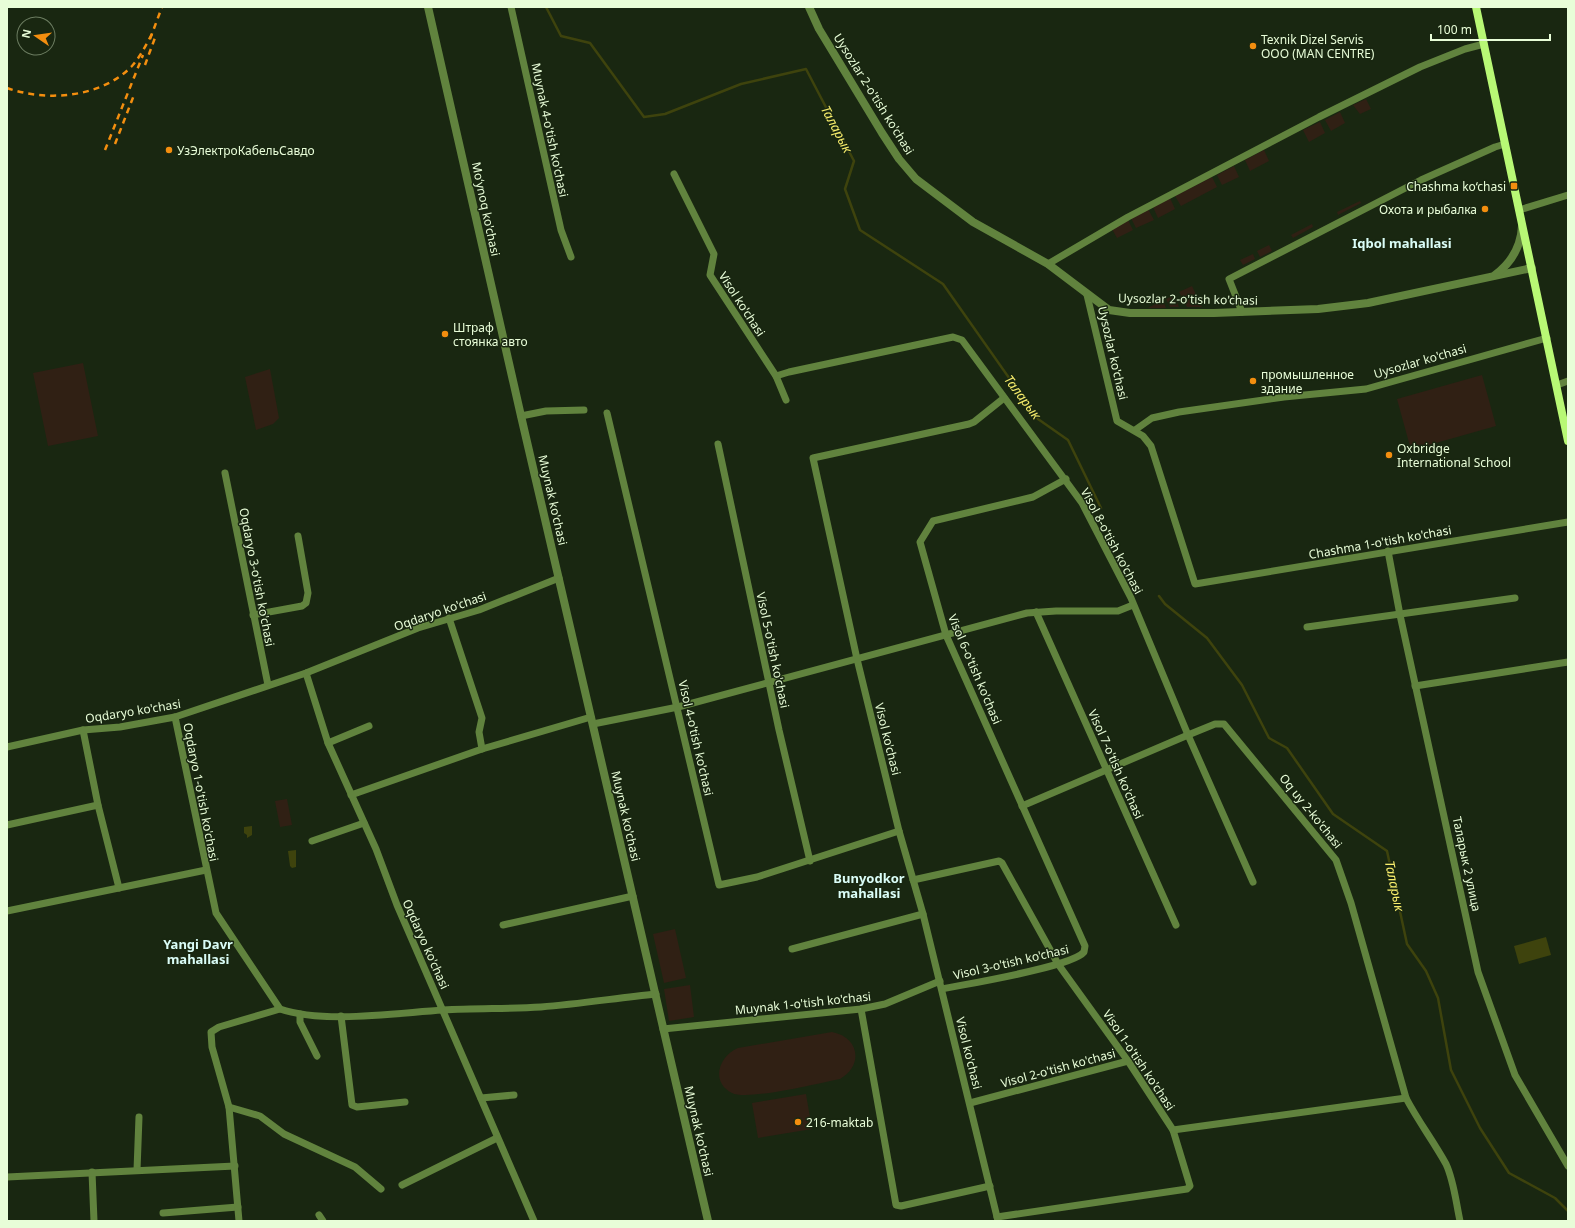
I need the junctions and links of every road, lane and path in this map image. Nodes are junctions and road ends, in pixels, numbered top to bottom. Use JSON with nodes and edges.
{"nodes":[{"id":1,"x":428,"y":7,"type":"edge"},
{"id":2,"x":511,"y":7,"type":"edge"},
{"id":3,"x":810,"y":7,"type":"edge"},
{"id":4,"x":1476,"y":7,"type":"edge"},
{"id":5,"x":1484,"y":44,"type":"junction"},
{"id":6,"x":1505,"y":144,"type":"junction"},
{"id":7,"x":674,"y":174,"type":"dead end"},
{"id":8,"x":1568,"y":195,"type":"edge"},
{"id":9,"x":1519,"y":210,"type":"junction"},
{"id":10,"x":1522,"y":223,"type":"junction"},
{"id":11,"x":572,"y":257,"type":"dead end"},
{"id":12,"x":1048,"y":264,"type":"junction"},
{"id":13,"x":1532,"y":268,"type":"junction"},
{"id":14,"x":1494,"y":276,"type":"junction"},
{"id":15,"x":1087,"y":294,"type":"junction"},
{"id":16,"x":1242,"y":312,"type":"junction"},
{"id":17,"x":1547,"y":338,"type":"junction"},
{"id":18,"x":776,"y":376,"type":"junction"},
{"id":19,"x":1568,"y":381,"type":"edge"},
{"id":20,"x":1557,"y":385,"type":"junction"},
{"id":21,"x":1004,"y":398,"type":"junction"},
{"id":22,"x":786,"y":400,"type":"dead end"},
{"id":23,"x":584,"y":410,"type":"dead end"},
{"id":24,"x":607,"y":412,"type":"dead end"},
{"id":25,"x":521,"y":416,"type":"junction"},
{"id":26,"x":1566,"y":421,"type":"edge"},
{"id":27,"x":1135,"y":430,"type":"junction"},
{"id":28,"x":1568,"y":441,"type":"edge"},
{"id":29,"x":718,"y":444,"type":"dead end"},
{"id":30,"x":225,"y":473,"type":"dead end"},
{"id":31,"x":1066,"y":479,"type":"junction"},
{"id":32,"x":1568,"y":522,"type":"edge"},
{"id":33,"x":298,"y":536,"type":"dead end"},
{"id":34,"x":1388,"y":551,"type":"junction"},
{"id":35,"x":559,"y":578,"type":"junction"},
{"id":36,"x":1195,"y":584,"type":"joint"},
{"id":37,"x":1515,"y":598,"type":"dead end"},
{"id":38,"x":1133,"y":605,"type":"junction"},
{"id":39,"x":1036,"y":612,"type":"junction"},
{"id":40,"x":253,"y":615,"type":"junction"},
{"id":41,"x":1400,"y":615,"type":"junction"},
{"id":42,"x":449,"y":618,"type":"junction"},
{"id":43,"x":1307,"y":627,"type":"dead end"},
{"id":44,"x":946,"y":635,"type":"junction"},
{"id":45,"x":857,"y":659,"type":"junction"},
{"id":46,"x":1568,"y":662,"type":"edge"},
{"id":47,"x":306,"y":673,"type":"junction"},
{"id":48,"x":769,"y":684,"type":"junction"},
{"id":49,"x":268,"y":685,"type":"junction"},
{"id":50,"x":1415,"y":686,"type":"junction"},
{"id":51,"x":678,"y":707,"type":"junction"},
{"id":52,"x":175,"y":717,"type":"junction"},
{"id":53,"x":592,"y":720,"type":"junction"},
{"id":54,"x":369,"y":726,"type":"dead end"},
{"id":55,"x":83,"y":730,"type":"junction"},
{"id":56,"x":1188,"y":735,"type":"junction"},
{"id":57,"x":328,"y":743,"type":"junction"},
{"id":58,"x":7,"y":747,"type":"edge"},
{"id":59,"x":482,"y":749,"type":"junction"},
{"id":60,"x":1106,"y":770,"type":"junction"},
{"id":61,"x":351,"y":795,"type":"junction"},
{"id":62,"x":98,"y":805,"type":"junction"},
{"id":63,"x":1022,"y":806,"type":"junction"},
{"id":64,"x":364,"y":823,"type":"junction"},
{"id":65,"x":7,"y":825,"type":"edge"},
{"id":66,"x":900,"y":831,"type":"junction"},
{"id":67,"x":312,"y":840,"type":"dead end"},
{"id":68,"x":810,"y":860,"type":"junction"},
{"id":69,"x":206,"y":870,"type":"junction"},
{"id":70,"x":913,"y":880,"type":"junction"},
{"id":71,"x":1253,"y":882,"type":"dead end"},
{"id":72,"x":119,"y":888,"type":"junction"},
{"id":73,"x":633,"y":896,"type":"junction"},
{"id":74,"x":7,"y":911,"type":"edge"},
{"id":75,"x":923,"y":914,"type":"junction"},
{"id":76,"x":503,"y":925,"type":"dead end"},
{"id":77,"x":1176,"y":925,"type":"dead end"},
{"id":78,"x":792,"y":949,"type":"dead end"},
{"id":79,"x":1084,"y":952,"type":"joint"},
{"id":80,"x":1058,"y":964,"type":"junction"},
{"id":81,"x":940,"y":981,"type":"junction"},
{"id":82,"x":942,"y":989,"type":"junction"},
{"id":83,"x":656,"y":994,"type":"junction"},
{"id":84,"x":280,"y":1009,"type":"junction"},
{"id":85,"x":861,"y":1009,"type":"junction"},
{"id":86,"x":443,"y":1010,"type":"junction"},
{"id":87,"x":300,"y":1014,"type":"junction"},
{"id":88,"x":341,"y":1016,"type":"junction"},
{"id":89,"x":663,"y":1029,"type":"junction"},
{"id":90,"x":317,"y":1056,"type":"dead end"},
{"id":91,"x":1128,"y":1061,"type":"junction"},
{"id":92,"x":514,"y":1095,"type":"dead end"},
{"id":93,"x":481,"y":1098,"type":"junction"},
{"id":94,"x":1406,"y":1098,"type":"junction"},
{"id":95,"x":405,"y":1102,"type":"dead end"},
{"id":96,"x":970,"y":1103,"type":"junction"},
{"id":97,"x":229,"y":1107,"type":"junction"},
{"id":98,"x":139,"y":1117,"type":"dead end"},
{"id":99,"x":1173,"y":1130,"type":"junction"},
{"id":100,"x":497,"y":1138,"type":"junction"},
{"id":101,"x":235,"y":1166,"type":"junction"},
{"id":102,"x":1568,"y":1166,"type":"edge"},
{"id":103,"x":137,"y":1170,"type":"junction"},
{"id":104,"x":92,"y":1172,"type":"junction"},
{"id":105,"x":7,"y":1177,"type":"edge"},
{"id":106,"x":402,"y":1185,"type":"dead end"},
{"id":107,"x":990,"y":1186,"type":"junction"},
{"id":108,"x":381,"y":1189,"type":"dead end"},
{"id":109,"x":238,"y":1207,"type":"junction"},
{"id":110,"x":163,"y":1213,"type":"dead end"},
{"id":111,"x":998,"y":1219,"type":"edge"},
{"id":112,"x":94,"y":1221,"type":"edge"},
{"id":113,"x":239,"y":1221,"type":"edge"},
{"id":114,"x":534,"y":1221,"type":"edge"},
{"id":115,"x":708,"y":1221,"type":"edge"},
{"id":116,"x":1460,"y":1221,"type":"edge"}],
"edges":[{"from":1,"to":25,"type":"street","name":"Moʻynoq ko'chasi"},
{"from":2,"to":11,"type":"street","name":"Muynak 4-o'tish ko'chasi"},
{"from":3,"to":12,"type":"street","name":"Uysozlar 2-o'tish ko'chasi"},
{"from":4,"to":5,"type":"main road"},
{"from":5,"to":6,"type":"main road"},
{"from":5,"to":12,"type":"street"},
{"from":6,"to":9,"type":"main road"},
{"from":6,"to":16,"type":"street"},
{"from":7,"to":18,"type":"street","name":"Visol ko'chasi"},
{"from":8,"to":9,"type":"street"},
{"from":9,"to":10,"type":"main road"},
{"from":10,"to":13,"type":"main road"},
{"from":10,"to":14,"type":"street"},
{"from":12,"to":15,"type":"street","name":"Uysozlar 2-o'tish ko'chasi"},
{"from":13,"to":14,"type":"street","name":"Uysozlar 2-o'tish ko'chasi"},
{"from":13,"to":17,"type":"main road"},
{"from":14,"to":16,"type":"street","name":"Uysozlar 2-o'tish ko'chasi"},
{"from":15,"to":16,"type":"street","name":"Uysozlar 2-o'tish ko'chasi"},
{"from":15,"to":27,"type":"street","name":"Uysozlar ko'chasi"},
{"from":17,"to":20,"type":"main road"},
{"from":17,"to":27,"type":"street","name":"Uysozlar ko'chasi"},
{"from":18,"to":21,"type":"street","name":"Visol 8-o'tish ko'chasi"},
{"from":18,"to":22,"type":"street","name":"Visol ko'chasi"},
{"from":19,"to":20,"type":"street"},
{"from":20,"to":26,"type":"main road"},
{"from":21,"to":31,"type":"street","name":"Visol 8-o'tish ko'chasi"},
{"from":21,"to":45,"type":"street","name":"Visol ko'chasi"},
{"from":23,"to":25,"type":"street"},
{"from":24,"to":51,"type":"street","name":"Visol 4-o'tish ko'chasi"},
{"from":25,"to":35,"type":"street","name":"Muynak ko'chasi"},
{"from":26,"to":28,"type":"main road"},
{"from":27,"to":36,"type":"street","name":"Uysozlar ko'chasi"},
{"from":29,"to":48,"type":"street","name":"Visol 5-o'tish ko'chasi"},
{"from":30,"to":40,"type":"street","name":"Oqdaryo 3-o'tish ko'chasi"},
{"from":31,"to":38,"type":"street","name":"Visol 8-o'tish ko'chasi"},
{"from":31,"to":44,"type":"street","name":"Visol 6-o'tish ko'chasi"},
{"from":32,"to":34,"type":"street","name":"Chashma 1-o'tish ko'chasi"},
{"from":33,"to":40,"type":"street"},
{"from":34,"to":36,"type":"street","name":"Chashma 1-o'tish ko'chasi"},
{"from":34,"to":41,"type":"street","name":"Таларык 2 улица"},
{"from":35,"to":42,"type":"street","name":"Oqdaryo ko'chasi"},
{"from":35,"to":53,"type":"street","name":"Muynak ko'chasi"},
{"from":37,"to":41,"type":"street"},
{"from":38,"to":39,"type":"street"},
{"from":38,"to":56,"type":"street","name":"Visol 8-o'tish ko'chasi"},
{"from":39,"to":44,"type":"street"},
{"from":39,"to":60,"type":"street","name":"Visol 7-o'tish ko'chasi"},
{"from":40,"to":49,"type":"street","name":"Oqdaryo 3-o'tish ko'chasi"},
{"from":41,"to":43,"type":"street"},
{"from":41,"to":50,"type":"street","name":"Таларык 2 улица"},
{"from":42,"to":47,"type":"street","name":"Oqdaryo ko'chasi"},
{"from":42,"to":59,"type":"street"},
{"from":44,"to":45,"type":"street"},
{"from":44,"to":63,"type":"street","name":"Visol 6-o'tish ko'chasi"},
{"from":45,"to":48,"type":"street"},
{"from":45,"to":66,"type":"street","name":"Visol ko'chasi"},
{"from":46,"to":50,"type":"street"},
{"from":47,"to":49,"type":"street","name":"Oqdaryo ko'chasi"},
{"from":47,"to":57,"type":"street","name":"Oqdaryo ko'chasi"},
{"from":48,"to":51,"type":"street"},
{"from":48,"to":68,"type":"street","name":"Visol 5-o'tish ko'chasi"},
{"from":49,"to":52,"type":"street","name":"Oqdaryo ko'chasi"},
{"from":50,"to":102,"type":"street","name":"Таларык 2 улица"},
{"from":51,"to":53,"type":"street"},
{"from":51,"to":68,"type":"street","name":"Visol 4-o'tish ko'chasi"},
{"from":52,"to":55,"type":"street","name":"Oqdaryo ko'chasi"},
{"from":52,"to":69,"type":"street","name":"Oqdaryo 1-o'tish ko'chasi"},
{"from":53,"to":59,"type":"street"},
{"from":53,"to":73,"type":"street","name":"Muynak ko'chasi"},
{"from":54,"to":57,"type":"street"},
{"from":55,"to":58,"type":"street","name":"Oqdaryo ko'chasi"},
{"from":55,"to":62,"type":"street"},
{"from":56,"to":60,"type":"street","name":"Oq uy 2-ko'chasi"},
{"from":56,"to":71,"type":"street","name":"Visol 8-o'tish ko'chasi"},
{"from":56,"to":94,"type":"street","name":"Oq uy 2-ko'chasi"},
{"from":57,"to":61,"type":"street","name":"Oqdaryo ko'chasi"},
{"from":59,"to":61,"type":"street"},
{"from":60,"to":63,"type":"street","name":"Oq uy 2-ko'chasi"},
{"from":60,"to":77,"type":"street","name":"Visol 7-o'tish ko'chasi"},
{"from":61,"to":64,"type":"street","name":"Oqdaryo ko'chasi"},
{"from":62,"to":65,"type":"street"},
{"from":62,"to":72,"type":"street"},
{"from":63,"to":79,"type":"street","name":"Visol 6-o'tish ko'chasi"},
{"from":64,"to":67,"type":"street"},
{"from":64,"to":86,"type":"street","name":"Oqdaryo ko'chasi"},
{"from":66,"to":68,"type":"street","name":"Visol 4-o'tish ko'chasi"},
{"from":66,"to":70,"type":"street","name":"Visol ko'chasi"},
{"from":69,"to":72,"type":"street","name":"Oqdaryo 1-o'tish ko'chasi"},
{"from":69,"to":84,"type":"street","name":"Oqdaryo 1-o'tish ko'chasi"},
{"from":70,"to":75,"type":"street","name":"Visol ko'chasi"},
{"from":70,"to":80,"type":"street","name":"Visol 1-o'tish ko'chasi"},
{"from":72,"to":74,"type":"street","name":"Oqdaryo 1-o'tish ko'chasi"},
{"from":73,"to":76,"type":"street"},
{"from":73,"to":83,"type":"street","name":"Muynak ko'chasi"},
{"from":75,"to":78,"type":"street"},
{"from":75,"to":81,"type":"street","name":"Visol ko'chasi"},
{"from":79,"to":80,"type":"street","name":"Visol 3-o'tish ko'chasi"},
{"from":80,"to":82,"type":"street","name":"Visol 3-o'tish ko'chasi"},
{"from":80,"to":91,"type":"street","name":"Visol 1-o'tish ko'chasi"},
{"from":81,"to":82,"type":"street","name":"Visol ko'chasi"},
{"from":81,"to":85,"type":"street","name":"Muynak 1-o'tish ko'chasi"},
{"from":82,"to":96,"type":"street","name":"Visol ko'chasi"},
{"from":83,"to":86,"type":"street"},
{"from":83,"to":89,"type":"street","name":"Muynak ko'chasi"},
{"from":84,"to":87,"type":"street"},
{"from":84,"to":97,"type":"street"},
{"from":85,"to":89,"type":"street","name":"Muynak 1-o'tish ko'chasi"},
{"from":85,"to":107,"type":"street"},
{"from":86,"to":88,"type":"street"},
{"from":86,"to":93,"type":"street","name":"Oqdaryo ko'chasi"},
{"from":87,"to":88,"type":"street"},
{"from":87,"to":90,"type":"street"},
{"from":88,"to":95,"type":"street"},
{"from":89,"to":115,"type":"street","name":"Muynak ko'chasi"},
{"from":91,"to":96,"type":"street","name":"Visol 2-o'tish ko'chasi"},
{"from":91,"to":99,"type":"street","name":"Visol 1-o'tish ko'chasi"},
{"from":92,"to":93,"type":"street"},
{"from":93,"to":100,"type":"street","name":"Oqdaryo ko'chasi"},
{"from":94,"to":99,"type":"street"},
{"from":94,"to":116,"type":"street","name":"Oq uy 2-ko'chasi"},
{"from":96,"to":107,"type":"street","name":"Visol ko'chasi"},
{"from":97,"to":101,"type":"street"},
{"from":97,"to":108,"type":"street"},
{"from":98,"to":103,"type":"street"},
{"from":99,"to":111,"type":"street","name":"Visol 1-o'tish ko'chasi"},
{"from":100,"to":106,"type":"street"},
{"from":100,"to":114,"type":"street","name":"Oqdaryo ko'chasi"},
{"from":101,"to":103,"type":"street"},
{"from":101,"to":109,"type":"street"},
{"from":103,"to":104,"type":"street"},
{"from":104,"to":105,"type":"street"},
{"from":104,"to":112,"type":"street"},
{"from":107,"to":111,"type":"street","name":"Visol ko'chasi"},
{"from":109,"to":110,"type":"street"},
{"from":109,"to":113,"type":"street"}]}
